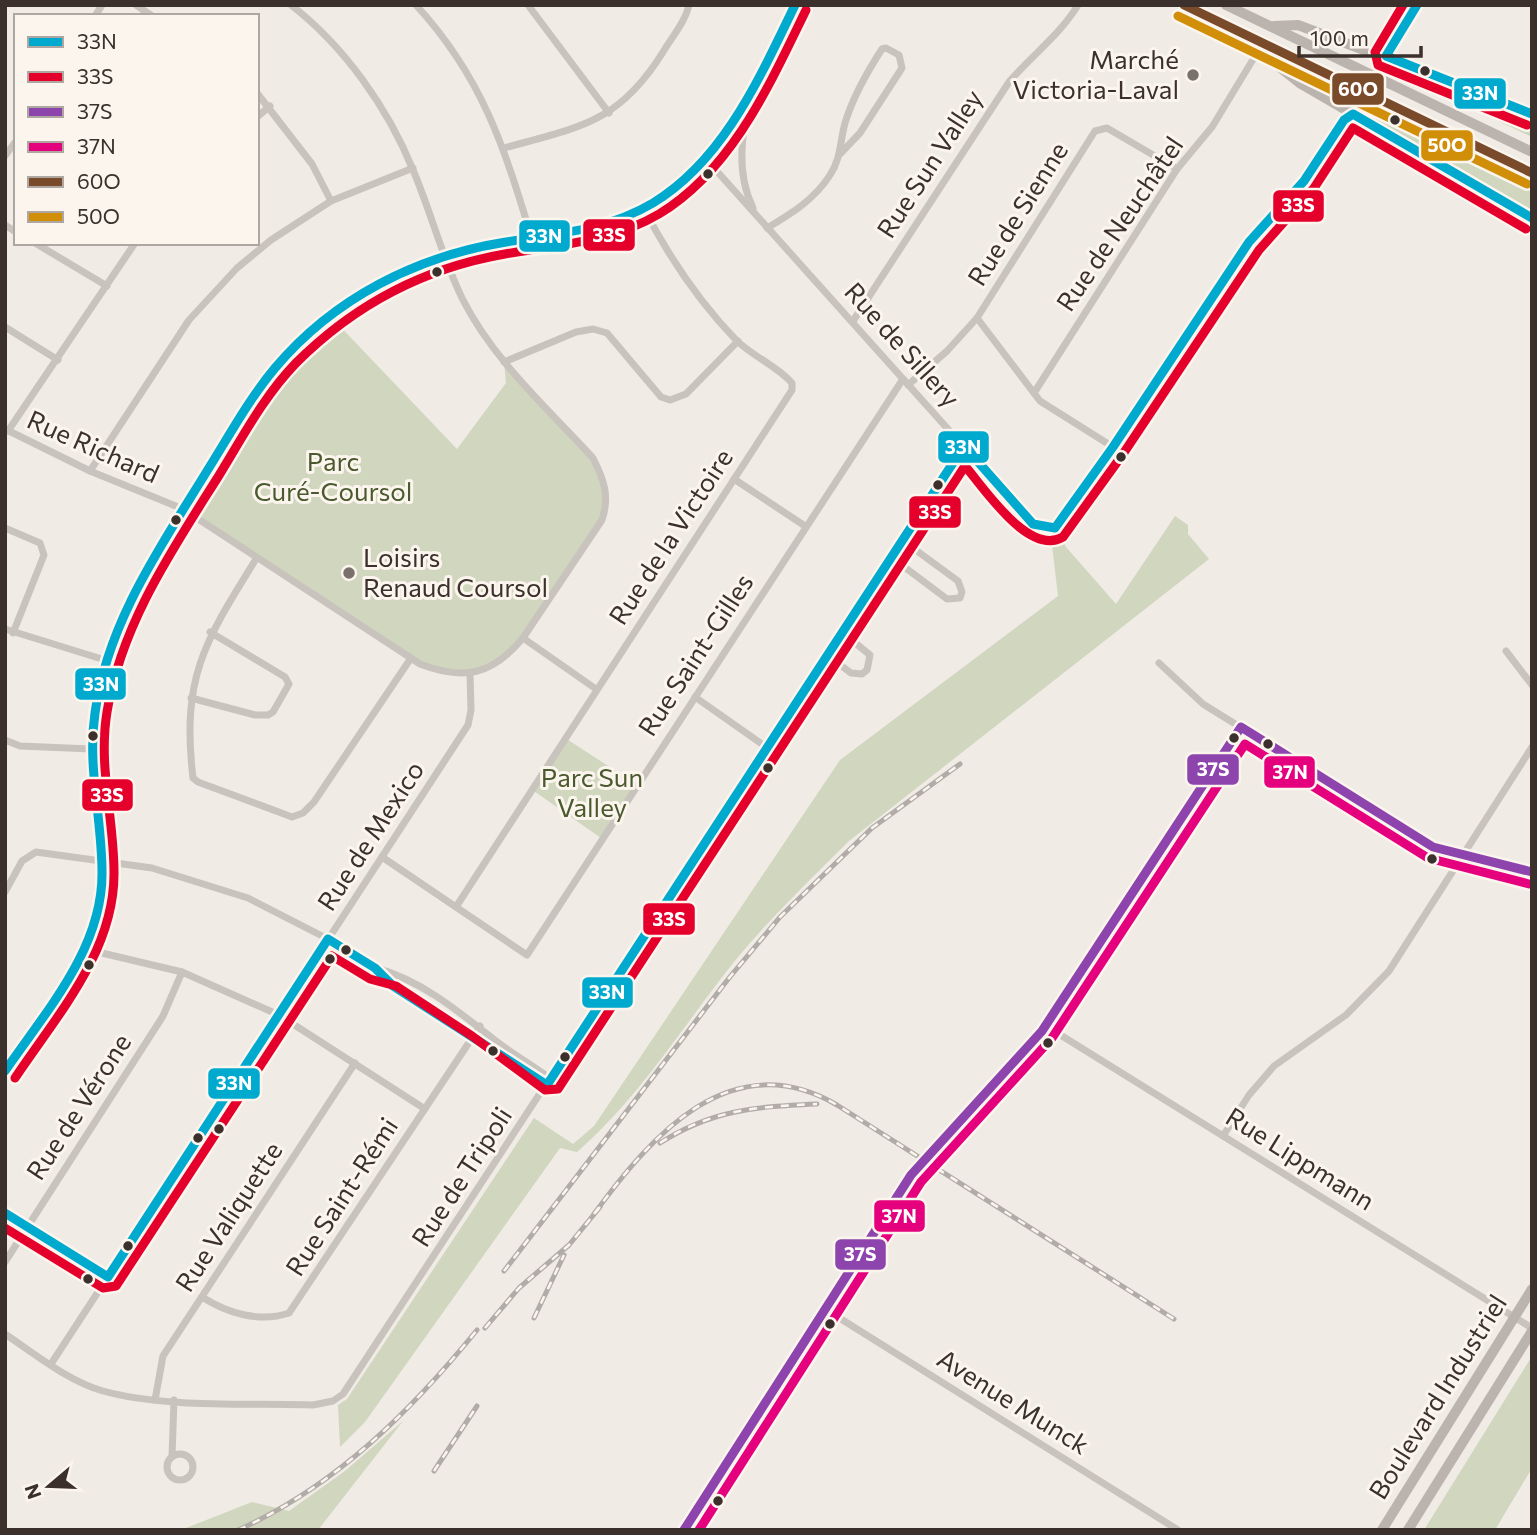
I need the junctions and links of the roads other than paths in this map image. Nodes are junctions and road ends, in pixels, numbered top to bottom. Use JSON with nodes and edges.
{"nodes":[{"id":1,"x":291,"y":5,"type":"edge"},
{"id":2,"x":416,"y":5,"type":"edge"},
{"id":3,"x":528,"y":5,"type":"edge"},
{"id":4,"x":689,"y":5,"type":"edge"},
{"id":5,"x":795,"y":5,"type":"edge"},
{"id":6,"x":1078,"y":5,"type":"edge"},
{"id":7,"x":1183,"y":5,"type":"edge"},
{"id":8,"x":1227,"y":5,"type":"edge"},
{"id":9,"x":1417,"y":5,"type":"edge"},
{"id":10,"x":1271,"y":26,"type":"junction"},
{"id":11,"x":1263,"y":44,"type":"junction"},
{"id":12,"x":1386,"y":56,"type":"junction"},
{"id":13,"x":1377,"y":77,"type":"junction"},
{"id":14,"x":753,"y":88,"type":"junction"},
{"id":15,"x":1369,"y":94,"type":"junction"},
{"id":16,"x":259,"y":95,"type":"edge"},
{"id":17,"x":270,"y":106,"type":"junction"},
{"id":18,"x":609,"y":113,"type":"junction"},
{"id":19,"x":1353,"y":114,"type":"junction"},
{"id":20,"x":1532,"y":114,"type":"edge"},
{"id":21,"x":259,"y":115,"type":"edge"},
{"id":22,"x":504,"y":148,"type":"junction"},
{"id":23,"x":1532,"y":152,"type":"edge"},
{"id":24,"x":840,"y":154,"type":"junction"},
{"id":25,"x":705,"y":158,"type":"junction"},
{"id":26,"x":413,"y":169,"type":"junction"},
{"id":27,"x":1177,"y":169,"type":"junction"},
{"id":28,"x":1532,"y":173,"type":"edge"},
{"id":29,"x":331,"y":201,"type":"junction"},
{"id":30,"x":645,"y":209,"type":"junction"},
{"id":31,"x":756,"y":215,"type":"junction"},
{"id":32,"x":1532,"y":218,"type":"edge"},
{"id":33,"x":768,"y":228,"type":"junction"},
{"id":34,"x":531,"y":239,"type":"junction"},
{"id":35,"x":38,"y":245,"type":"edge"},
{"id":36,"x":134,"y":245,"type":"edge"},
{"id":37,"x":444,"y":256,"type":"junction"},
{"id":38,"x":107,"y":286,"type":"junction"},
{"id":39,"x":977,"y":318,"type":"junction"},
{"id":40,"x":853,"y":321,"type":"junction"},
{"id":41,"x":5,"y":327,"type":"edge"},
{"id":42,"x":738,"y":341,"type":"junction"},
{"id":43,"x":58,"y":360,"type":"junction"},
{"id":44,"x":504,"y":362,"type":"junction"},
{"id":45,"x":905,"y":382,"type":"junction"},
{"id":46,"x":1034,"y":393,"type":"junction"},
{"id":47,"x":7,"y":430,"type":"edge"},
{"id":48,"x":964,"y":446,"type":"junction"},
{"id":49,"x":1113,"y":447,"type":"junction"},
{"id":50,"x":90,"y":471,"type":"junction"},
{"id":51,"x":734,"y":479,"type":"junction"},
{"id":52,"x":183,"y":509,"type":"junction"},
{"id":53,"x":805,"y":526,"type":"junction"},
{"id":54,"x":5,"y":528,"type":"edge"},
{"id":55,"x":902,"y":540,"type":"junction"},
{"id":56,"x":891,"y":557,"type":"junction"},
{"id":57,"x":256,"y":559,"type":"junction"},
{"id":58,"x":9,"y":631,"type":"edge"},
{"id":59,"x":210,"y":632,"type":"junction"},
{"id":60,"x":842,"y":632,"type":"junction"},
{"id":61,"x":523,"y":638,"type":"junction"},
{"id":62,"x":1506,"y":652,"type":"dead end"},
{"id":63,"x":827,"y":655,"type":"junction"},
{"id":64,"x":411,"y":658,"type":"junction"},
{"id":65,"x":105,"y":660,"type":"junction"},
{"id":66,"x":1159,"y":663,"type":"dead end"},
{"id":67,"x":470,"y":674,"type":"junction"},
{"id":68,"x":1532,"y":685,"type":"edge"},
{"id":69,"x":596,"y":689,"type":"junction"},
{"id":70,"x":695,"y":697,"type":"junction"},
{"id":71,"x":191,"y":698,"type":"junction"},
{"id":72,"x":1241,"y":727,"type":"junction"},
{"id":73,"x":5,"y":740,"type":"edge"},
{"id":74,"x":766,"y":747,"type":"junction"},
{"id":75,"x":1532,"y":747,"type":"edge"},
{"id":76,"x":91,"y":749,"type":"junction"},
{"id":77,"x":1463,"y":855,"type":"junction"},
{"id":78,"x":382,"y":857,"type":"junction"},
{"id":79,"x":102,"y":861,"type":"junction"},
{"id":80,"x":1532,"y":872,"type":"edge"},
{"id":81,"x":5,"y":892,"type":"edge"},
{"id":82,"x":456,"y":907,"type":"junction"},
{"id":83,"x":328,"y":939,"type":"junction"},
{"id":84,"x":85,"y":949,"type":"junction"},
{"id":85,"x":375,"y":968,"type":"junction"},
{"id":86,"x":182,"y":972,"type":"junction"},
{"id":87,"x":279,"y":1015,"type":"junction"},
{"id":88,"x":480,"y":1026,"type":"junction"},
{"id":89,"x":1046,"y":1026,"type":"junction"},
{"id":90,"x":472,"y":1037,"type":"junction"},
{"id":91,"x":355,"y":1063,"type":"junction"},
{"id":92,"x":5,"y":1072,"type":"edge"},
{"id":93,"x":549,"y":1082,"type":"junction"},
{"id":94,"x":425,"y":1109,"type":"junction"},
{"id":95,"x":1223,"y":1136,"type":"junction"},
{"id":96,"x":5,"y":1213,"type":"edge"},
{"id":97,"x":27,"y":1227,"type":"junction"},
{"id":98,"x":5,"y":1262,"type":"edge"},
{"id":99,"x":108,"y":1277,"type":"junction"},
{"id":100,"x":1532,"y":1289,"type":"edge"},
{"id":101,"x":202,"y":1297,"type":"junction"},
{"id":102,"x":825,"y":1309,"type":"junction"},
{"id":103,"x":1514,"y":1317,"type":"junction"},
{"id":104,"x":1532,"y":1329,"type":"edge"},
{"id":105,"x":5,"y":1334,"type":"edge"},
{"id":106,"x":51,"y":1364,"type":"junction"},
{"id":107,"x":155,"y":1400,"type":"junction"},
{"id":108,"x":174,"y":1400,"type":"junction"},
{"id":109,"x":172,"y":1457,"type":"dead end"},
{"id":110,"x":684,"y":1530,"type":"edge"},
{"id":111,"x":1178,"y":1530,"type":"edge"},
{"id":112,"x":1382,"y":1530,"type":"edge"},
{"id":113,"x":1408,"y":1530,"type":"edge"}],
"edges":[{"from":1,"to":26,"type":"street"},
{"from":2,"to":22,"type":"street"},
{"from":3,"to":18,"type":"street"},
{"from":4,"to":18,"type":"street"},
{"from":5,"to":14,"type":"street"},
{"from":6,"to":40,"type":"street","name":"Rue Sun Valley"},
{"from":7,"to":11,"type":"main road"},
{"from":8,"to":10,"type":"main road"},
{"from":9,"to":12,"type":"street"},
{"from":10,"to":12,"type":"main road"},
{"from":10,"to":13,"type":"main road"},
{"from":11,"to":15,"type":"main road"},
{"from":11,"to":19,"type":"main road"},
{"from":11,"to":27,"type":"street","name":"Rue de Neuchâtel"},
{"from":12,"to":13,"type":"street"},
{"from":12,"to":20,"type":"main road"},
{"from":13,"to":23,"type":"main road"},
{"from":14,"to":25,"type":"street"},
{"from":14,"to":31,"type":"street","name":"Rue de Sillery"},
{"from":15,"to":19,"type":"street","name":"Rue de Sillery"},
{"from":15,"to":28,"type":"main road"},
{"from":16,"to":17,"type":"street"},
{"from":17,"to":21,"type":"street"},
{"from":17,"to":29,"type":"street"},
{"from":18,"to":22,"type":"street"},
{"from":19,"to":32,"type":"main road"},
{"from":19,"to":49,"type":"street","name":"Rue de Sillery"},
{"from":22,"to":34,"type":"street"},
{"from":24,"to":24,"type":"street"},
{"from":24,"to":33,"type":"street"},
{"from":25,"to":30,"type":"street"},
{"from":25,"to":31,"type":"street","name":"Rue de Sillery"},
{"from":26,"to":29,"type":"street"},
{"from":26,"to":37,"type":"street"},
{"from":27,"to":39,"type":"street","name":"Rue de Sienne"},
{"from":27,"to":46,"type":"street","name":"Rue de Neuchâtel"},
{"from":29,"to":50,"type":"street"},
{"from":30,"to":34,"type":"street"},
{"from":30,"to":42,"type":"street","name":"Rue de la Victoire"},
{"from":31,"to":33,"type":"street","name":"Rue de Sillery"},
{"from":33,"to":40,"type":"street","name":"Rue de Sillery"},
{"from":34,"to":37,"type":"street"},
{"from":35,"to":38,"type":"street"},
{"from":36,"to":38,"type":"street"},
{"from":37,"to":44,"type":"street"},
{"from":37,"to":52,"type":"street"},
{"from":38,"to":43,"type":"street"},
{"from":39,"to":45,"type":"street","name":"Rue de Sienne"},
{"from":39,"to":46,"type":"street"},
{"from":40,"to":45,"type":"street","name":"Rue de Sillery"},
{"from":41,"to":43,"type":"street"},
{"from":42,"to":44,"type":"street"},
{"from":42,"to":51,"type":"street","name":"Rue de la Victoire"},
{"from":43,"to":47,"type":"street"},
{"from":44,"to":61,"type":"street"},
{"from":45,"to":48,"type":"street","name":"Rue de Sillery"},
{"from":45,"to":53,"type":"street","name":"Rue Saint-Gilles"},
{"from":46,"to":49,"type":"street"},
{"from":47,"to":50,"type":"street","name":"Rue Richard"},
{"from":48,"to":49,"type":"street","name":"Rue de Sillery"},
{"from":48,"to":55,"type":"street","name":"Rue de Tripoli"},
{"from":50,"to":52,"type":"street","name":"Rue Richard"},
{"from":51,"to":53,"type":"street"},
{"from":51,"to":69,"type":"street","name":"Rue de la Victoire"},
{"from":52,"to":57,"type":"street","name":"Rue Richard"},
{"from":52,"to":65,"type":"street"},
{"from":53,"to":70,"type":"street","name":"Rue Saint-Gilles"},
{"from":54,"to":58,"type":"street"},
{"from":55,"to":56,"type":"street","name":"Rue de Tripoli"},
{"from":55,"to":56,"type":"street"},
{"from":56,"to":60,"type":"street","name":"Rue de Tripoli"},
{"from":57,"to":59,"type":"street"},
{"from":57,"to":64,"type":"street","name":"Rue Richard"},
{"from":58,"to":65,"type":"street"},
{"from":59,"to":71,"type":"street"},
{"from":59,"to":71,"type":"street"},
{"from":60,"to":63,"type":"street","name":"Rue de Tripoli"},
{"from":60,"to":63,"type":"street"},
{"from":61,"to":67,"type":"street"},
{"from":61,"to":69,"type":"street"},
{"from":62,"to":68,"type":"street"},
{"from":63,"to":74,"type":"street","name":"Rue de Tripoli"},
{"from":64,"to":67,"type":"street","name":"Rue Richard"},
{"from":64,"to":71,"type":"street"},
{"from":65,"to":76,"type":"street"},
{"from":66,"to":72,"type":"street"},
{"from":67,"to":78,"type":"street","name":"Rue de Mexico"},
{"from":69,"to":82,"type":"street","name":"Rue de la Victoire"},
{"from":70,"to":74,"type":"street"},
{"from":70,"to":82,"type":"street","name":"Rue Saint-Gilles"},
{"from":72,"to":77,"type":"street"},
{"from":72,"to":89,"type":"street"},
{"from":73,"to":76,"type":"street"},
{"from":74,"to":93,"type":"street","name":"Rue de Tripoli"},
{"from":75,"to":77,"type":"street"},
{"from":76,"to":79,"type":"street"},
{"from":77,"to":80,"type":"street"},
{"from":77,"to":95,"type":"street"},
{"from":78,"to":82,"type":"street"},
{"from":78,"to":83,"type":"street","name":"Rue de Mexico"},
{"from":79,"to":81,"type":"street"},
{"from":79,"to":83,"type":"street"},
{"from":79,"to":84,"type":"street"},
{"from":83,"to":85,"type":"street"},
{"from":83,"to":87,"type":"street","name":"Rue de Mexico"},
{"from":84,"to":86,"type":"street"},
{"from":84,"to":92,"type":"street"},
{"from":85,"to":88,"type":"street"},
{"from":85,"to":90,"type":"street"},
{"from":86,"to":87,"type":"street"},
{"from":86,"to":97,"type":"street","name":"Rue de Vérone"},
{"from":87,"to":91,"type":"street"},
{"from":87,"to":99,"type":"street","name":"Rue de Mexico"},
{"from":88,"to":90,"type":"street","name":"Rue Saint-Rémi"},
{"from":88,"to":93,"type":"street"},
{"from":89,"to":95,"type":"street","name":"Rue Lippmann"},
{"from":89,"to":102,"type":"street"},
{"from":90,"to":93,"type":"street"},
{"from":90,"to":94,"type":"street","name":"Rue Saint-Rémi"},
{"from":91,"to":94,"type":"street"},
{"from":91,"to":101,"type":"street","name":"Rue Valiquette"},
{"from":93,"to":108,"type":"street","name":"Rue de Tripoli"},
{"from":94,"to":101,"type":"street","name":"Rue Saint-Rémi"},
{"from":95,"to":103,"type":"street","name":"Rue Lippmann"},
{"from":96,"to":97,"type":"street"},
{"from":97,"to":98,"type":"street","name":"Rue de Vérone"},
{"from":97,"to":99,"type":"street"},
{"from":99,"to":106,"type":"street","name":"Rue de Mexico"},
{"from":100,"to":103,"type":"main road","name":"Boulevard Industriel"},
{"from":101,"to":107,"type":"street","name":"Rue Valiquette"},
{"from":102,"to":110,"type":"street"},
{"from":102,"to":111,"type":"street","name":"Avenue Munck"},
{"from":103,"to":104,"type":"street","name":"Rue Lippmann"},
{"from":103,"to":112,"type":"main road","name":"Boulevard Industriel"},
{"from":104,"to":113,"type":"main road","name":"Boulevard Industriel"},
{"from":105,"to":106,"type":"street"},
{"from":106,"to":107,"type":"street"},
{"from":107,"to":108,"type":"street"},
{"from":108,"to":109,"type":"street"}]}
